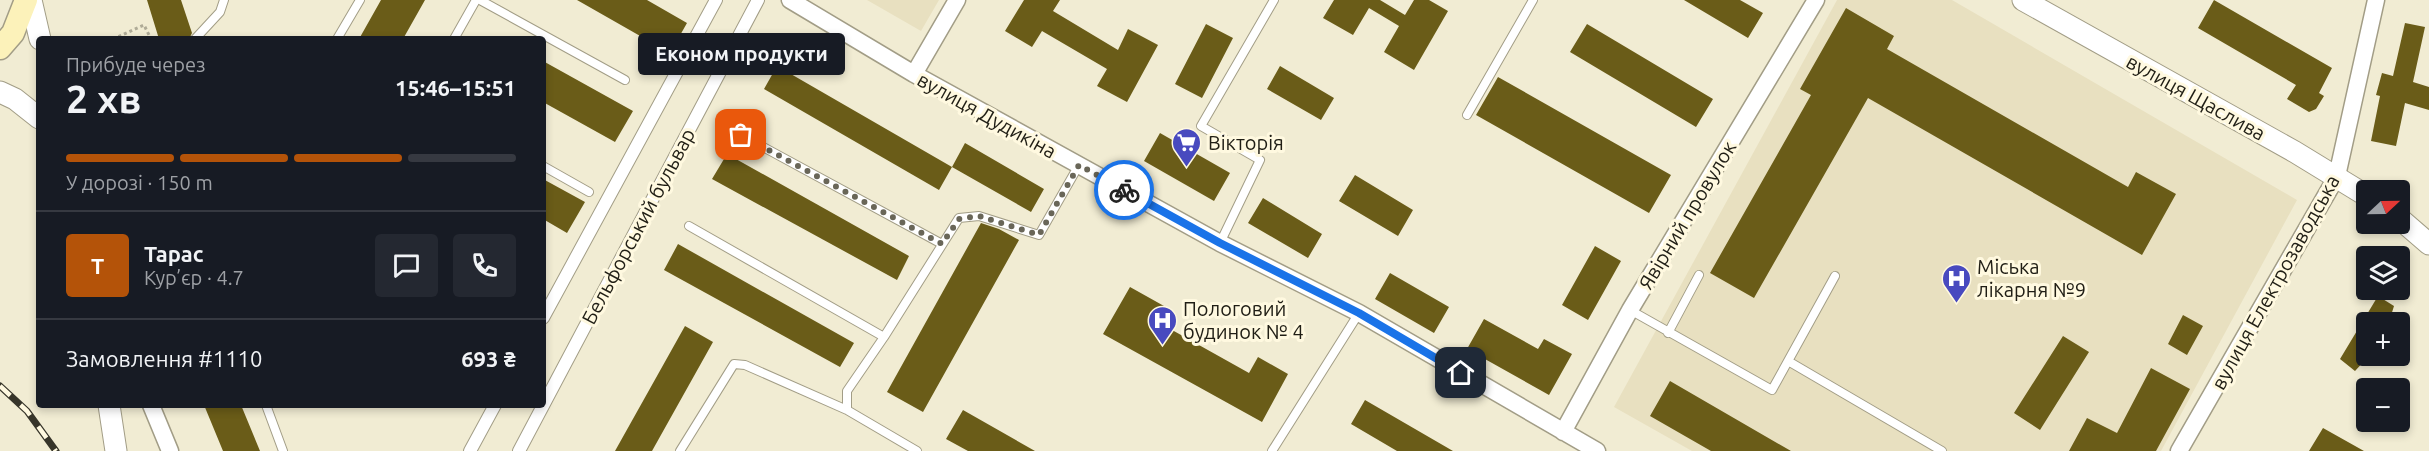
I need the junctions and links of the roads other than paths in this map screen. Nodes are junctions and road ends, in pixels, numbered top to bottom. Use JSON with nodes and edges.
{"nodes":[{"id":1,"x":26,"y":0,"type":"edge"},
{"id":2,"x":32,"y":0,"type":"edge"},
{"id":3,"x":224,"y":0,"type":"edge"},
{"id":4,"x":360,"y":0,"type":"edge"},
{"id":5,"x":478,"y":0,"type":"edge"},
{"id":6,"x":716,"y":0,"type":"edge"},
{"id":7,"x":758,"y":0,"type":"edge"},
{"id":8,"x":790,"y":0,"type":"edge"},
{"id":9,"x":957,"y":0,"type":"edge"},
{"id":10,"x":1274,"y":0,"type":"edge"},
{"id":11,"x":1533,"y":0,"type":"edge"},
{"id":12,"x":1816,"y":0,"type":"edge"},
{"id":13,"x":2023,"y":0,"type":"edge"},
{"id":14,"x":2376,"y":0,"type":"edge"},
{"id":15,"x":39,"y":36,"type":"edge"},
{"id":16,"x":198,"y":36,"type":"edge"},
{"id":17,"x":339,"y":36,"type":"edge"},
{"id":18,"x":456,"y":36,"type":"edge"},
{"id":19,"x":544,"y":36,"type":"edge"},
{"id":20,"x":546,"y":37,"type":"edge"},
{"id":21,"x":0,"y":48,"type":"edge"},
{"id":22,"x":914,"y":74,"type":"junction"},
{"id":23,"x":625,"y":80,"type":"dead end"},
{"id":24,"x":0,"y":92,"type":"edge"},
{"id":25,"x":1467,"y":115,"type":"dead end"},
{"id":26,"x":36,"y":116,"type":"edge"},
{"id":27,"x":741,"y":135,"type":"dead end"},
{"id":28,"x":1079,"y":165,"type":"junction"},
{"id":29,"x":546,"y":168,"type":"edge"},
{"id":30,"x":2337,"y":176,"type":"junction"},
{"id":31,"x":2356,"y":189,"type":"edge"},
{"id":32,"x":589,"y":192,"type":"dead end"},
{"id":33,"x":689,"y":226,"type":"dead end"},
{"id":34,"x":2410,"y":228,"type":"edge"},
{"id":35,"x":1220,"y":243,"type":"junction"},
{"id":36,"x":942,"y":244,"type":"junction"},
{"id":37,"x":2429,"y":244,"type":"edge"},
{"id":38,"x":1699,"y":275,"type":"dead end"},
{"id":39,"x":1835,"y":276,"type":"dead end"},
{"id":40,"x":1630,"y":310,"type":"junction"},
{"id":41,"x":546,"y":312,"type":"edge"},
{"id":42,"x":1359,"y":313,"type":"junction"},
{"id":43,"x":1668,"y":333,"type":"junction"},
{"id":44,"x":884,"y":337,"type":"junction"},
{"id":45,"x":1788,"y":361,"type":"junction"},
{"id":46,"x":546,"y":400,"type":"edge"},
{"id":47,"x":109,"y":408,"type":"edge"},
{"id":48,"x":153,"y":408,"type":"edge"},
{"id":49,"x":267,"y":408,"type":"edge"},
{"id":50,"x":493,"y":408,"type":"edge"},
{"id":51,"x":542,"y":408,"type":"edge"},
{"id":52,"x":848,"y":410,"type":"junction"},
{"id":53,"x":1563,"y":432,"type":"junction"},
{"id":54,"x":116,"y":451,"type":"edge"},
{"id":55,"x":170,"y":451,"type":"edge"},
{"id":56,"x":283,"y":451,"type":"edge"},
{"id":57,"x":470,"y":451,"type":"edge"},
{"id":58,"x":519,"y":451,"type":"edge"},
{"id":59,"x":681,"y":451,"type":"edge"},
{"id":60,"x":917,"y":451,"type":"edge"},
{"id":61,"x":1272,"y":451,"type":"edge"},
{"id":62,"x":1597,"y":451,"type":"edge"},
{"id":63,"x":1942,"y":451,"type":"edge"},
{"id":64,"x":2179,"y":451,"type":"edge"}],
"edges":[{"from":1,"to":21,"type":"main road"},
{"from":2,"to":15,"type":"street"},
{"from":3,"to":16,"type":"lane"},
{"from":4,"to":17,"type":"lane"},
{"from":5,"to":18,"type":"lane"},
{"from":5,"to":19,"type":"lane"},
{"from":6,"to":41,"type":"street","name":"Бельфорський бульвар"},
{"from":7,"to":46,"type":"street","name":"Бельфорський бульвар"},
{"from":8,"to":22,"type":"street","name":"вулиця Дудикіна"},
{"from":9,"to":22,"type":"street"},
{"from":10,"to":35,"type":"lane"},
{"from":11,"to":25,"type":"lane"},
{"from":12,"to":40,"type":"street","name":"Явірний провулок"},
{"from":13,"to":30,"type":"street","name":"вулиця Щаслива"},
{"from":14,"to":30,"type":"street","name":"вулиця Електрозаводська"},
{"from":20,"to":23,"type":"lane"},
{"from":22,"to":28,"type":"street","name":"вулиця Дудикіна"},
{"from":24,"to":26,"type":"street"},
{"from":27,"to":36,"type":"lane"},
{"from":28,"to":35,"type":"street","name":"вулиця Дудикіна"},
{"from":28,"to":36,"type":"lane"},
{"from":29,"to":32,"type":"lane"},
{"from":30,"to":31,"type":"street","name":"вулиця Щаслива"},
{"from":30,"to":64,"type":"street","name":"вулиця Електрозаводська"},
{"from":33,"to":44,"type":"lane"},
{"from":34,"to":37,"type":"street"},
{"from":35,"to":42,"type":"street","name":"вулиця Дудикіна"},
{"from":36,"to":44,"type":"lane"},
{"from":38,"to":43,"type":"lane"},
{"from":39,"to":45,"type":"lane"},
{"from":40,"to":43,"type":"lane"},
{"from":40,"to":53,"type":"street","name":"Явірний провулок"},
{"from":42,"to":53,"type":"street","name":"вулиця Дудикіна"},
{"from":42,"to":61,"type":"lane"},
{"from":43,"to":45,"type":"lane"},
{"from":44,"to":52,"type":"lane"},
{"from":45,"to":63,"type":"lane"},
{"from":47,"to":54,"type":"street"},
{"from":48,"to":55,"type":"street"},
{"from":49,"to":56,"type":"lane"},
{"from":50,"to":57,"type":"street"},
{"from":51,"to":58,"type":"street","name":"Бельфорський бульвар"},
{"from":52,"to":59,"type":"lane"},
{"from":52,"to":60,"type":"lane"},
{"from":53,"to":62,"type":"street","name":"вулиця Дудикіна"}]}
